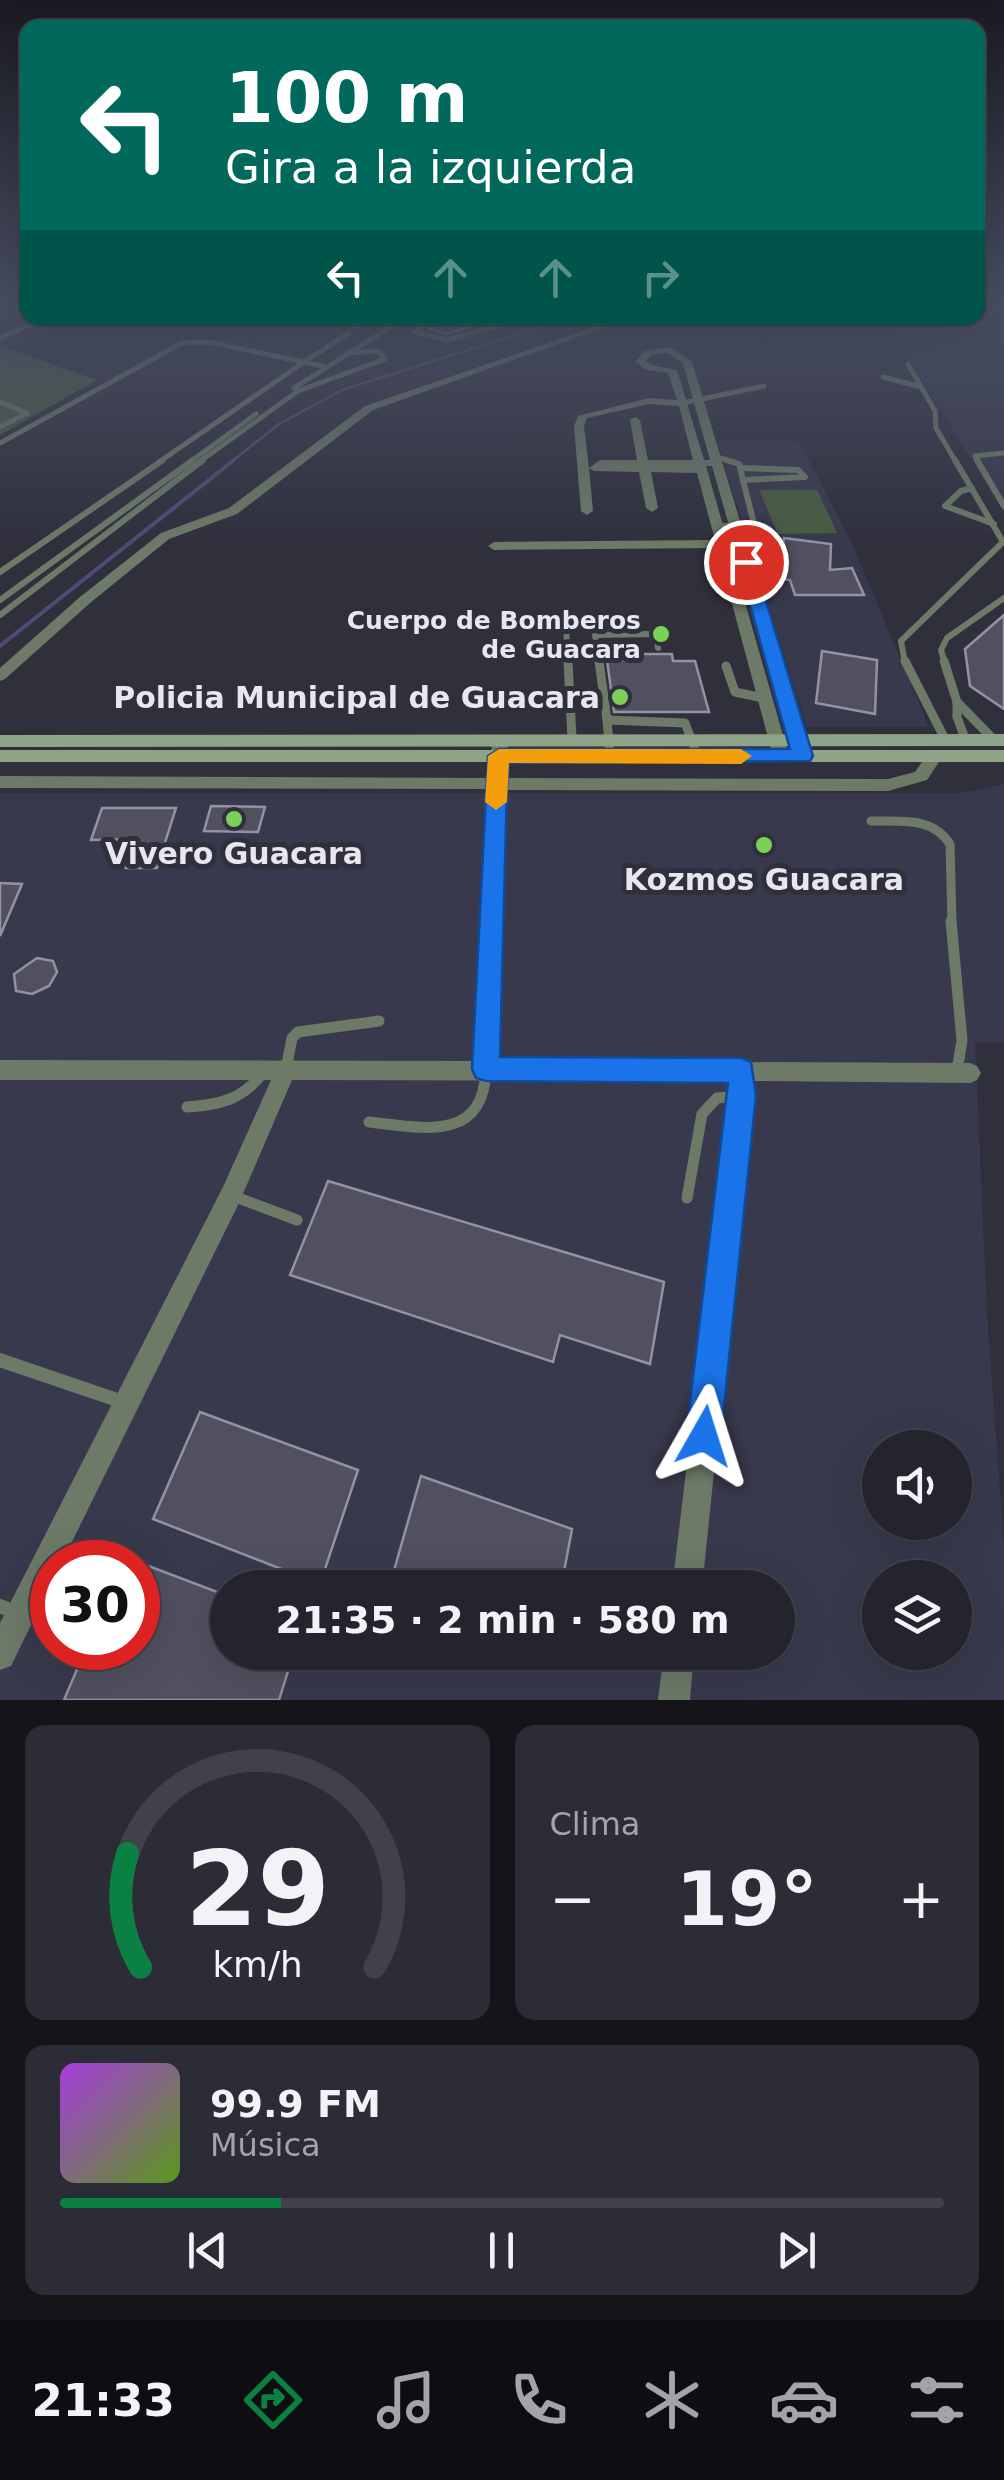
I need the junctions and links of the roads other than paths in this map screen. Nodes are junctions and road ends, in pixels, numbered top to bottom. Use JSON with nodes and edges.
{"nodes":[{"id":1,"x":105,"y":385,"type":"edge"},
{"id":2,"x":270,"y":385,"type":"edge"},
{"id":3,"x":296,"y":385,"type":"edge"},
{"id":4,"x":314,"y":385,"type":"edge"},
{"id":5,"x":434,"y":385,"type":"edge"},
{"id":6,"x":677,"y":385,"type":"edge"},
{"id":7,"x":695,"y":385,"type":"edge"},
{"id":8,"x":915,"y":385,"type":"edge"},
{"id":9,"x":764,"y":386,"type":"dead end"},
{"id":10,"x":921,"y":387,"type":"joint"},
{"id":11,"x":0,"y":402,"type":"edge"},
{"id":12,"x":683,"y":402,"type":"junction"},
{"id":13,"x":700,"y":402,"type":"junction"},
{"id":14,"x":636,"y":420,"type":"dead end"},
{"id":15,"x":0,"y":428,"type":"edge"},
{"id":16,"x":0,"y":443,"type":"edge"},
{"id":17,"x":1004,"y":453,"type":"edge"},
{"id":18,"x":716,"y":459,"type":"junction"},
{"id":19,"x":644,"y":466,"type":"junction"},
{"id":20,"x":700,"y":466,"type":"junction"},
{"id":21,"x":740,"y":468,"type":"junction"},
{"id":22,"x":744,"y":480,"type":"junction"},
{"id":23,"x":972,"y":488,"type":"junction"},
{"id":24,"x":1004,"y":506,"type":"edge"},
{"id":25,"x":652,"y":508,"type":"dead end"},
{"id":26,"x":587,"y":511,"type":"dead end"},
{"id":27,"x":994,"y":524,"type":"junction"},
{"id":28,"x":718,"y":526,"type":"junction"},
{"id":29,"x":736,"y":526,"type":"junction"},
{"id":30,"x":722,"y":544,"type":"junction"},
{"id":31,"x":494,"y":546,"type":"dead end"},
{"id":32,"x":0,"y":572,"type":"edge"},
{"id":33,"x":1004,"y":598,"type":"edge"},
{"id":34,"x":0,"y":600,"type":"edge"},
{"id":35,"x":0,"y":615,"type":"edge"},
{"id":36,"x":595,"y":622,"type":"dead end"},
{"id":37,"x":566,"y":624,"type":"dead end"},
{"id":38,"x":595,"y":635,"type":"junction"},
{"id":39,"x":658,"y":648,"type":"dead end"},
{"id":40,"x":726,"y":666,"type":"dead end"},
{"id":41,"x":0,"y":676,"type":"edge"},
{"id":42,"x":764,"y":698,"type":"junction"},
{"id":43,"x":957,"y":702,"type":"junction"},
{"id":44,"x":646,"y":720,"type":"junction"},
{"id":45,"x":572,"y":738,"type":"junction"},
{"id":46,"x":608,"y":738,"type":"junction"},
{"id":47,"x":0,"y":741,"type":"edge"},
{"id":48,"x":966,"y":741,"type":"junction"},
{"id":49,"x":1001,"y":745,"type":"edge"},
{"id":50,"x":499,"y":748,"type":"junction"},
{"id":51,"x":653,"y":748,"type":"junction"},
{"id":52,"x":778,"y":748,"type":"junction"},
{"id":53,"x":800,"y":748,"type":"junction"},
{"id":54,"x":941,"y":748,"type":"junction"},
{"id":55,"x":695,"y":749,"type":"junction"},
{"id":56,"x":0,"y":756,"type":"edge"},
{"id":57,"x":0,"y":782,"type":"edge"},
{"id":58,"x":496,"y":786,"type":"junction"},
{"id":59,"x":872,"y":821,"type":"dead end"},
{"id":60,"x":379,"y":1021,"type":"dead end"},
{"id":61,"x":486,"y":1069,"type":"junction"},
{"id":62,"x":0,"y":1070,"type":"edge"},
{"id":63,"x":276,"y":1070,"type":"junction"},
{"id":64,"x":741,"y":1071,"type":"junction"},
{"id":65,"x":963,"y":1074,"type":"joint"},
{"id":66,"x":742,"y":1096,"type":"junction"},
{"id":67,"x":187,"y":1107,"type":"dead end"},
{"id":68,"x":368,"y":1122,"type":"dead end"},
{"id":69,"x":231,"y":1195,"type":"junction"},
{"id":70,"x":687,"y":1198,"type":"dead end"},
{"id":71,"x":297,"y":1220,"type":"dead end"},
{"id":72,"x":0,"y":1360,"type":"edge"},
{"id":73,"x":128,"y":1404,"type":"junction"},
{"id":74,"x":689,"y":1570,"type":"edge"},
{"id":75,"x":10,"y":1610,"type":"edge"},
{"id":76,"x":0,"y":1655,"type":"edge"},
{"id":77,"x":678,"y":1670,"type":"edge"},
{"id":78,"x":674,"y":1700,"type":"edge"}],
"edges":[{"from":1,"to":16,"type":"lane"},
{"from":2,"to":32,"type":"lane"},
{"from":3,"to":34,"type":"lane"},
{"from":4,"to":35,"type":"lane"},
{"from":5,"to":41,"type":"street"},
{"from":6,"to":12,"type":"street"},
{"from":7,"to":13,"type":"street"},
{"from":8,"to":10,"type":"lane"},
{"from":9,"to":13,"type":"lane"},
{"from":10,"to":23,"type":"lane"},
{"from":11,"to":15,"type":"lane"},
{"from":12,"to":13,"type":"lane"},
{"from":12,"to":20,"type":"street"},
{"from":12,"to":26,"type":"street"},
{"from":13,"to":18,"type":"street"},
{"from":14,"to":19,"type":"street"},
{"from":17,"to":24,"type":"lane"},
{"from":18,"to":20,"type":"street"},
{"from":18,"to":21,"type":"lane"},
{"from":18,"to":29,"type":"street"},
{"from":19,"to":20,"type":"street"},
{"from":19,"to":25,"type":"street"},
{"from":20,"to":28,"type":"street"},
{"from":21,"to":22,"type":"lane"},
{"from":21,"to":22,"type":"lane"},
{"from":22,"to":29,"type":"lane"},
{"from":23,"to":27,"type":"lane"},
{"from":23,"to":27,"type":"lane"},
{"from":27,"to":54,"type":"lane"},
{"from":28,"to":29,"type":"lane"},
{"from":28,"to":30,"type":"street"},
{"from":29,"to":53,"type":"street"},
{"from":30,"to":31,"type":"street"},
{"from":30,"to":42,"type":"street"},
{"from":33,"to":43,"type":"lane"},
{"from":36,"to":38,"type":"lane"},
{"from":37,"to":45,"type":"lane"},
{"from":38,"to":39,"type":"lane"},
{"from":38,"to":46,"type":"lane"},
{"from":40,"to":42,"type":"lane"},
{"from":42,"to":52,"type":"street"},
{"from":43,"to":48,"type":"lane"},
{"from":43,"to":49,"type":"lane"},
{"from":44,"to":46,"type":"lane"},
{"from":44,"to":51,"type":"lane"},
{"from":44,"to":55,"type":"lane"},
{"from":45,"to":46,"type":"main road"},
{"from":45,"to":50,"type":"main road"},
{"from":46,"to":50,"type":"main road"},
{"from":46,"to":51,"type":"main road"},
{"from":47,"to":50,"type":"main road"},
{"from":48,"to":49,"type":"main road"},
{"from":48,"to":54,"type":"main road"},
{"from":49,"to":54,"type":"main road"},
{"from":50,"to":56,"type":"main road"},
{"from":50,"to":58,"type":"street"},
{"from":51,"to":55,"type":"main road"},
{"from":52,"to":53,"type":"main road"},
{"from":52,"to":55,"type":"main road"},
{"from":53,"to":54,"type":"main road"},
{"from":54,"to":58,"type":"street"},
{"from":57,"to":58,"type":"street"},
{"from":58,"to":61,"type":"street"},
{"from":59,"to":65,"type":"lane"},
{"from":60,"to":63,"type":"lane"},
{"from":61,"to":63,"type":"street"},
{"from":61,"to":64,"type":"street"},
{"from":61,"to":68,"type":"lane"},
{"from":62,"to":63,"type":"street"},
{"from":63,"to":67,"type":"lane"},
{"from":63,"to":69,"type":"street"},
{"from":64,"to":65,"type":"street"},
{"from":64,"to":66,"type":"street"},
{"from":66,"to":70,"type":"lane"},
{"from":66,"to":74,"type":"street"},
{"from":69,"to":71,"type":"lane"},
{"from":69,"to":73,"type":"street"},
{"from":72,"to":73,"type":"lane"},
{"from":73,"to":75,"type":"street"},
{"from":75,"to":76,"type":"street"},
{"from":77,"to":78,"type":"street"}]}
